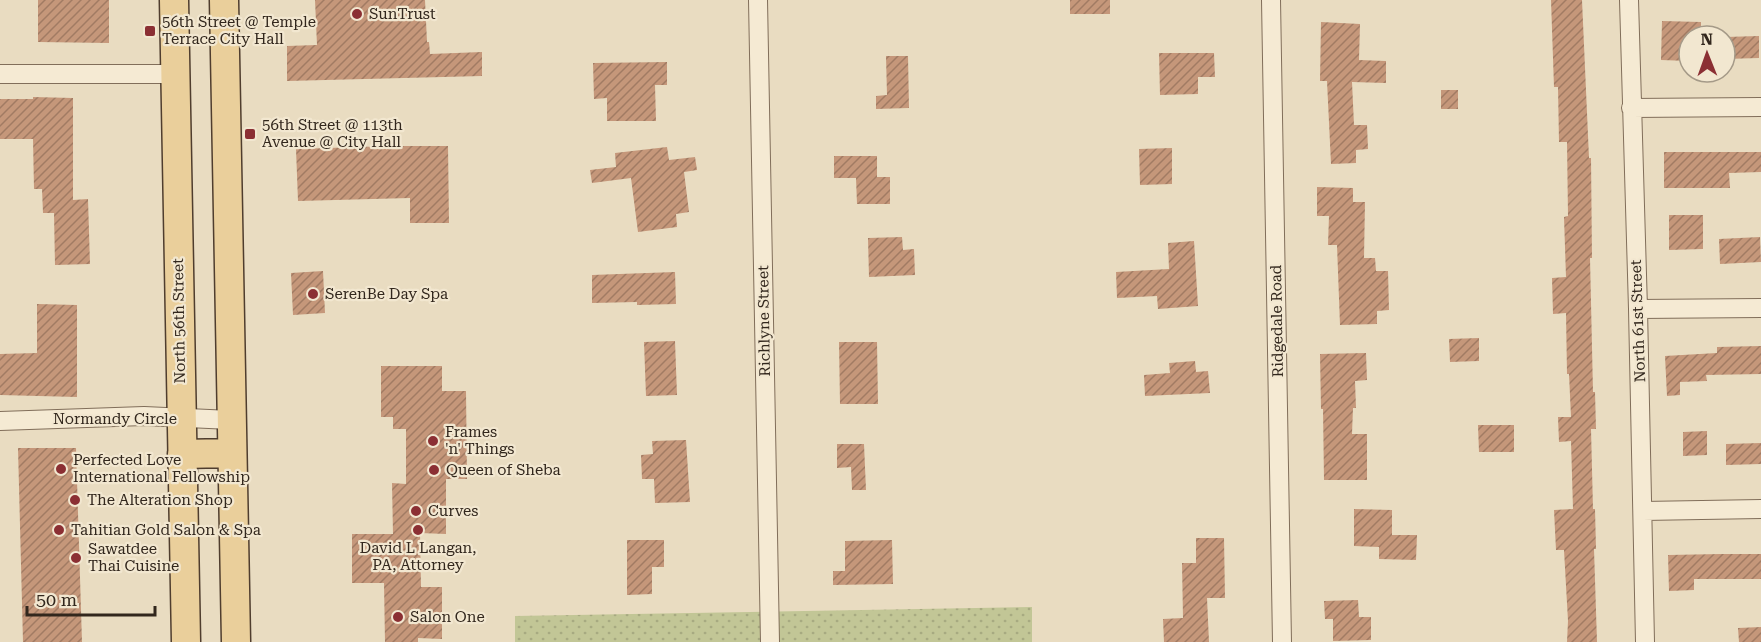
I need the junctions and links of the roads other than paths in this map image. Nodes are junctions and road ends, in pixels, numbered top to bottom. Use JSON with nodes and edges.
{"nodes":[{"id":1,"x":174,"y":0,"type":"edge"},
{"id":2,"x":224,"y":0,"type":"edge"},
{"id":3,"x":758,"y":0,"type":"edge"},
{"id":4,"x":1271,"y":0,"type":"edge"},
{"id":5,"x":1629,"y":0,"type":"edge"},
{"id":6,"x":0,"y":74,"type":"edge"},
{"id":7,"x":175,"y":74,"type":"junction"},
{"id":8,"x":1761,"y":107,"type":"edge"},
{"id":9,"x":1631,"y":108,"type":"junction"},
{"id":10,"x":1761,"y":308,"type":"edge"},
{"id":11,"x":1638,"y":309,"type":"junction"},
{"id":12,"x":181,"y":418,"type":"junction"},
{"id":13,"x":231,"y":420,"type":"junction"},
{"id":14,"x":0,"y":421,"type":"edge"},
{"id":15,"x":231,"y":453,"type":"junction"},
{"id":16,"x":182,"y":454,"type":"junction"},
{"id":17,"x":1761,"y":509,"type":"edge"},
{"id":18,"x":1643,"y":511,"type":"junction"},
{"id":19,"x":186,"y":642,"type":"edge"},
{"id":20,"x":236,"y":642,"type":"edge"},
{"id":21,"x":770,"y":642,"type":"edge"},
{"id":22,"x":1282,"y":642,"type":"edge"},
{"id":23,"x":1645,"y":642,"type":"edge"}],
"edges":[{"from":1,"to":7,"type":"main road","name":"North 56th Street"},
{"from":2,"to":13,"type":"main road"},
{"from":3,"to":21,"type":"street","name":"Richlyne Street"},
{"from":4,"to":22,"type":"street","name":"Ridgedale Road"},
{"from":5,"to":9,"type":"street","name":"North 61st Street"},
{"from":6,"to":7,"type":"street"},
{"from":7,"to":12,"type":"main road","name":"North 56th Street"},
{"from":8,"to":9,"type":"street"},
{"from":9,"to":11,"type":"street","name":"North 61st Street"},
{"from":10,"to":11,"type":"street"},
{"from":11,"to":18,"type":"street","name":"North 61st Street"},
{"from":12,"to":13,"type":"street","name":"Normandy Circle"},
{"from":12,"to":14,"type":"street","name":"Normandy Circle"},
{"from":12,"to":16,"type":"main road","name":"North 56th Street"},
{"from":13,"to":15,"type":"main road"},
{"from":15,"to":16,"type":"main road"},
{"from":15,"to":20,"type":"main road"},
{"from":16,"to":19,"type":"main road","name":"North 56th Street"},
{"from":17,"to":18,"type":"street"},
{"from":18,"to":23,"type":"street","name":"North 61st Street"}]}
